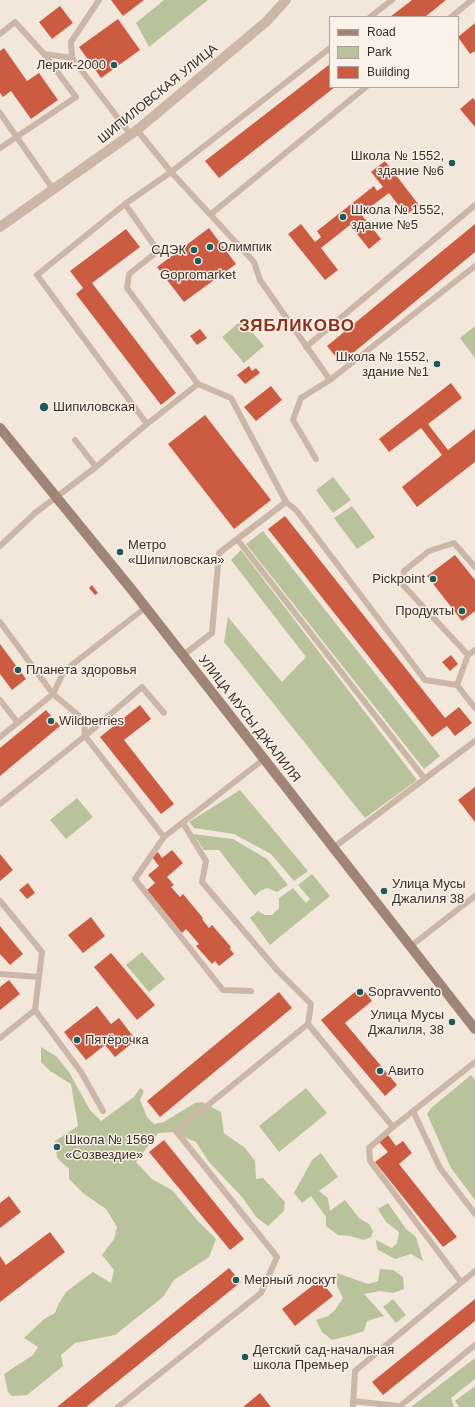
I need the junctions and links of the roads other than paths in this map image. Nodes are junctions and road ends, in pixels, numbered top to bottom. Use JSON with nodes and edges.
{"nodes":[{"id":1,"x":98,"y":0,"type":"edge"},
{"id":2,"x":286,"y":0,"type":"edge"},
{"id":3,"x":392,"y":0,"type":"edge"},
{"id":4,"x":472,"y":0,"type":"edge"},
{"id":5,"x":371,"y":16,"type":"edge"},
{"id":6,"x":452,"y":16,"type":"edge"},
{"id":7,"x":0,"y":34,"type":"edge"},
{"id":8,"x":329,"y":49,"type":"edge"},
{"id":9,"x":44,"y":54,"type":"junction"},
{"id":10,"x":72,"y":58,"type":"junction"},
{"id":11,"x":365,"y":88,"type":"edge"},
{"id":12,"x":0,"y":113,"type":"edge"},
{"id":13,"x":134,"y":132,"type":"junction"},
{"id":14,"x":17,"y":137,"type":"junction"},
{"id":15,"x":0,"y":148,"type":"edge"},
{"id":16,"x":171,"y":172,"type":"junction"},
{"id":17,"x":53,"y":189,"type":"junction"},
{"id":18,"x":125,"y":204,"type":"junction"},
{"id":19,"x":475,"y":205,"type":"edge"},
{"id":20,"x":211,"y":214,"type":"junction"},
{"id":21,"x":0,"y":227,"type":"edge"},
{"id":22,"x":475,"y":266,"type":"edge"},
{"id":23,"x":306,"y":347,"type":"junction"},
{"id":24,"x":330,"y":380,"type":"junction"},
{"id":25,"x":198,"y":384,"type":"junction"},
{"id":26,"x":147,"y":424,"type":"junction"},
{"id":27,"x":0,"y":428,"type":"edge"},
{"id":28,"x":75,"y":440,"type":"dead end"},
{"id":29,"x":316,"y":459,"type":"dead end"},
{"id":30,"x":96,"y":467,"type":"junction"},
{"id":31,"x":56,"y":496,"type":"junction"},
{"id":32,"x":286,"y":502,"type":"junction"},
{"id":33,"x":237,"y":539,"type":"junction"},
{"id":34,"x":0,"y":546,"type":"edge"},
{"id":35,"x":475,"y":567,"type":"edge"},
{"id":36,"x":145,"y":608,"type":"junction"},
{"id":37,"x":0,"y":622,"type":"edge"},
{"id":38,"x":475,"y":650,"type":"edge"},
{"id":39,"x":468,"y":655,"type":"junction"},
{"id":40,"x":182,"y":656,"type":"junction"},
{"id":41,"x":457,"y":686,"type":"junction"},
{"id":42,"x":53,"y":694,"type":"junction"},
{"id":43,"x":0,"y":700,"type":"edge"},
{"id":44,"x":475,"y":708,"type":"edge"},
{"id":45,"x":164,"y":713,"type":"dead end"},
{"id":46,"x":18,"y":723,"type":"junction"},
{"id":47,"x":85,"y":736,"type":"junction"},
{"id":48,"x":0,"y":737,"type":"edge"},
{"id":49,"x":475,"y":741,"type":"edge"},
{"id":50,"x":264,"y":759,"type":"junction"},
{"id":51,"x":425,"y":779,"type":"junction"},
{"id":52,"x":0,"y":804,"type":"edge"},
{"id":53,"x":183,"y":823,"type":"junction"},
{"id":54,"x":164,"y":838,"type":"junction"},
{"id":55,"x":333,"y":848,"type":"junction"},
{"id":56,"x":475,"y":896,"type":"edge"},
{"id":57,"x":0,"y":901,"type":"edge"},
{"id":58,"x":410,"y":946,"type":"junction"},
{"id":59,"x":0,"y":974,"type":"edge"},
{"id":60,"x":38,"y":977,"type":"junction"},
{"id":61,"x":251,"y":991,"type":"dead end"},
{"id":62,"x":35,"y":1010,"type":"junction"},
{"id":63,"x":308,"y":1024,"type":"junction"},
{"id":64,"x":475,"y":1029,"type":"edge"},
{"id":65,"x":0,"y":1038,"type":"edge"},
{"id":66,"x":475,"y":1062,"type":"edge"},
{"id":67,"x":103,"y":1111,"type":"dead end"},
{"id":68,"x":413,"y":1111,"type":"junction"},
{"id":69,"x":393,"y":1127,"type":"junction"},
{"id":70,"x":475,"y":1214,"type":"edge"},
{"id":71,"x":475,"y":1271,"type":"edge"},
{"id":72,"x":461,"y":1282,"type":"junction"},
{"id":73,"x":475,"y":1345,"type":"edge"},
{"id":74,"x":353,"y":1404,"type":"edge"},
{"id":75,"x":118,"y":1407,"type":"edge"},
{"id":76,"x":398,"y":1407,"type":"edge"}],
"edges":[{"from":1,"to":10,"type":"lane"},
{"from":2,"to":13,"type":"street","name":"ШИПИЛОВСКАЯ УЛИЦА"},
{"from":3,"to":5,"type":"lane"},
{"from":4,"to":6,"type":"lane"},
{"from":7,"to":9,"type":"lane"},
{"from":8,"to":16,"type":"lane"},
{"from":9,"to":10,"type":"lane"},
{"from":9,"to":14,"type":"lane"},
{"from":10,"to":13,"type":"lane"},
{"from":11,"to":20,"type":"lane"},
{"from":12,"to":14,"type":"lane"},
{"from":13,"to":16,"type":"lane"},
{"from":13,"to":17,"type":"street","name":"ШИПИЛОВСКАЯ УЛИЦА"},
{"from":14,"to":15,"type":"lane"},
{"from":14,"to":17,"type":"lane"},
{"from":16,"to":18,"type":"lane"},
{"from":16,"to":20,"type":"lane"},
{"from":17,"to":21,"type":"street","name":"ШИПИЛОВСКАЯ УЛИЦА"},
{"from":18,"to":25,"type":"lane"},
{"from":18,"to":26,"type":"lane"},
{"from":19,"to":23,"type":"lane"},
{"from":20,"to":23,"type":"lane"},
{"from":22,"to":24,"type":"lane"},
{"from":23,"to":24,"type":"lane"},
{"from":24,"to":29,"type":"lane"},
{"from":25,"to":26,"type":"lane"},
{"from":25,"to":32,"type":"lane"},
{"from":26,"to":30,"type":"lane"},
{"from":27,"to":31,"type":"main road","name":"УЛИЦА МУСЫ ДЖАЛИЛЯ"},
{"from":28,"to":30,"type":"lane"},
{"from":30,"to":31,"type":"lane"},
{"from":31,"to":34,"type":"lane"},
{"from":31,"to":36,"type":"main road","name":"УЛИЦА МУСЫ ДЖАЛИЛЯ"},
{"from":32,"to":33,"type":"lane"},
{"from":32,"to":41,"type":"lane"},
{"from":33,"to":40,"type":"lane"},
{"from":33,"to":51,"type":"lane"},
{"from":35,"to":39,"type":"lane"},
{"from":36,"to":40,"type":"main road","name":"УЛИЦА МУСЫ ДЖАЛИЛЯ"},
{"from":36,"to":42,"type":"lane"},
{"from":37,"to":42,"type":"lane"},
{"from":38,"to":39,"type":"lane"},
{"from":39,"to":41,"type":"lane"},
{"from":40,"to":50,"type":"main road","name":"УЛИЦА МУСЫ ДЖАЛИЛЯ"},
{"from":41,"to":44,"type":"lane"},
{"from":42,"to":46,"type":"lane"},
{"from":42,"to":47,"type":"lane"},
{"from":43,"to":46,"type":"lane"},
{"from":45,"to":47,"type":"lane"},
{"from":46,"to":48,"type":"lane"},
{"from":47,"to":52,"type":"lane"},
{"from":47,"to":54,"type":"lane"},
{"from":49,"to":51,"type":"lane"},
{"from":50,"to":53,"type":"lane"},
{"from":50,"to":55,"type":"main road","name":"УЛИЦА МУСЫ ДЖАЛИЛЯ"},
{"from":51,"to":55,"type":"lane"},
{"from":53,"to":54,"type":"lane"},
{"from":53,"to":63,"type":"lane"},
{"from":54,"to":61,"type":"lane"},
{"from":55,"to":58,"type":"main road","name":"УЛИЦА МУСЫ ДЖАЛИЛЯ"},
{"from":56,"to":58,"type":"lane"},
{"from":57,"to":60,"type":"lane"},
{"from":58,"to":64,"type":"main road","name":"УЛИЦА МУСЫ ДЖАЛИЛЯ"},
{"from":59,"to":60,"type":"lane"},
{"from":60,"to":62,"type":"lane"},
{"from":62,"to":65,"type":"lane"},
{"from":62,"to":67,"type":"lane"},
{"from":63,"to":69,"type":"lane"},
{"from":63,"to":75,"type":"lane"},
{"from":66,"to":68,"type":"lane"},
{"from":68,"to":69,"type":"lane"},
{"from":68,"to":70,"type":"lane"},
{"from":69,"to":72,"type":"lane"},
{"from":71,"to":72,"type":"lane"},
{"from":72,"to":74,"type":"lane"},
{"from":73,"to":76,"type":"lane"},
{"from":74,"to":76,"type":"lane"}]}
